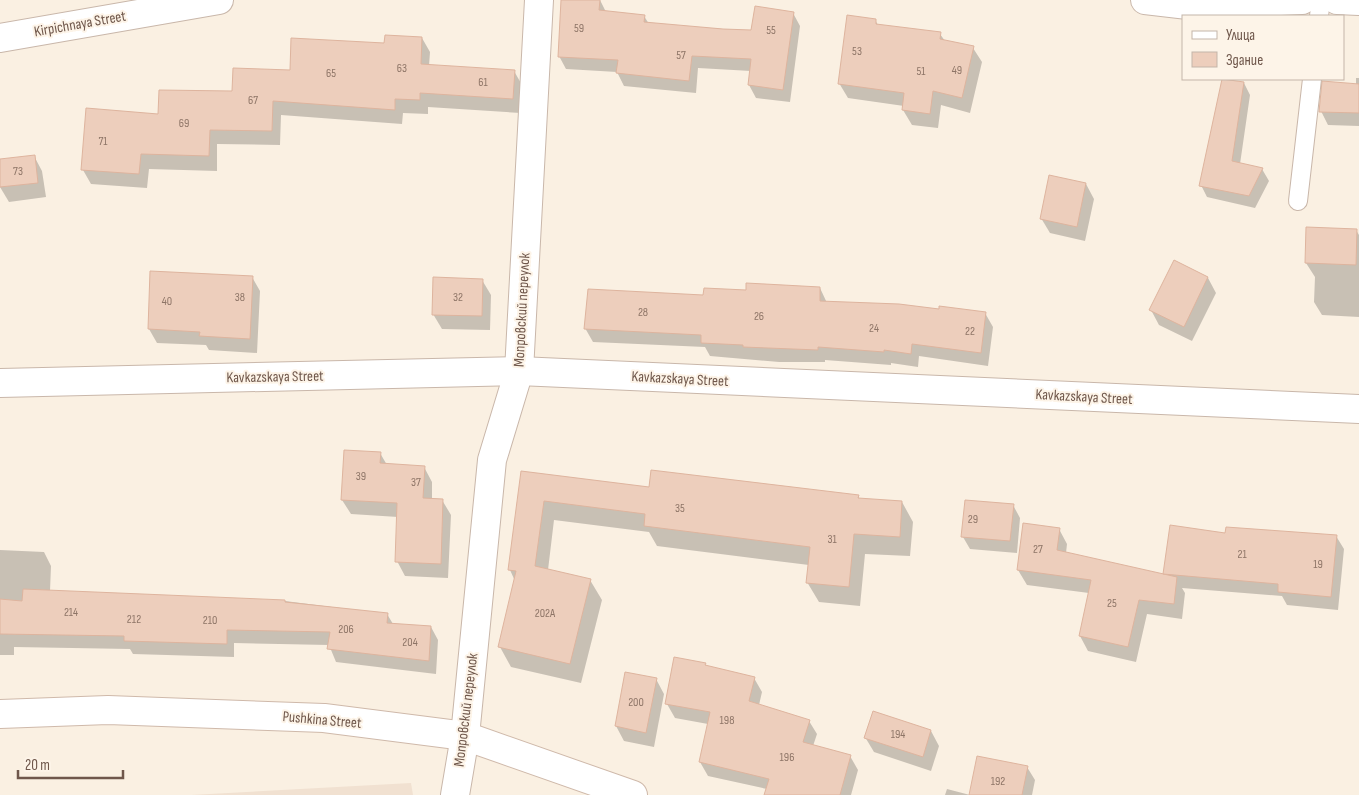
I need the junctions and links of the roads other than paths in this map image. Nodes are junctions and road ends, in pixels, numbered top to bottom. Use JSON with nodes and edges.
{"nodes":[{"id":1,"x":219,"y":0,"type":"edge"},
{"id":2,"x":539,"y":0,"type":"edge"},
{"id":3,"x":1145,"y":0,"type":"edge"},
{"id":4,"x":1302,"y":0,"type":"edge"},
{"id":5,"x":1321,"y":0,"type":"edge"},
{"id":6,"x":1337,"y":0,"type":"edge"},
{"id":7,"x":1359,"y":1,"type":"edge"},
{"id":8,"x":1185,"y":2,"type":"edge"},
{"id":9,"x":1319,"y":15,"type":"edge"},
{"id":10,"x":0,"y":38,"type":"edge"},
{"id":11,"x":1312,"y":80,"type":"edge"},
{"id":12,"x":1298,"y":201,"type":"dead end"},
{"id":13,"x":519,"y":371,"type":"junction"},
{"id":14,"x":0,"y":383,"type":"edge"},
{"id":15,"x":1359,"y":410,"type":"edge"},
{"id":16,"x":0,"y":714,"type":"edge"},
{"id":17,"x":465,"y":736,"type":"junction"},
{"id":18,"x":455,"y":795,"type":"edge"},
{"id":19,"x":632,"y":795,"type":"edge"}],
"edges":[{"from":1,"to":10,"type":"street","name":"Kirpichnaya Street"},
{"from":2,"to":13,"type":"street","name":"Мопровский переулок"},
{"from":3,"to":8,"type":"street"},
{"from":4,"to":8,"type":"street"},
{"from":5,"to":9,"type":"lane"},
{"from":6,"to":7,"type":"street"},
{"from":11,"to":12,"type":"lane"},
{"from":13,"to":14,"type":"street","name":"Kavkazskaya Street"},
{"from":13,"to":15,"type":"street","name":"Kavkazskaya Street"},
{"from":13,"to":17,"type":"street","name":"Мопровский переулок"},
{"from":16,"to":17,"type":"street","name":"Pushkina Street"},
{"from":17,"to":18,"type":"street","name":"Мопровский переулок"},
{"from":17,"to":19,"type":"street","name":"Pushkina Street"}]}
